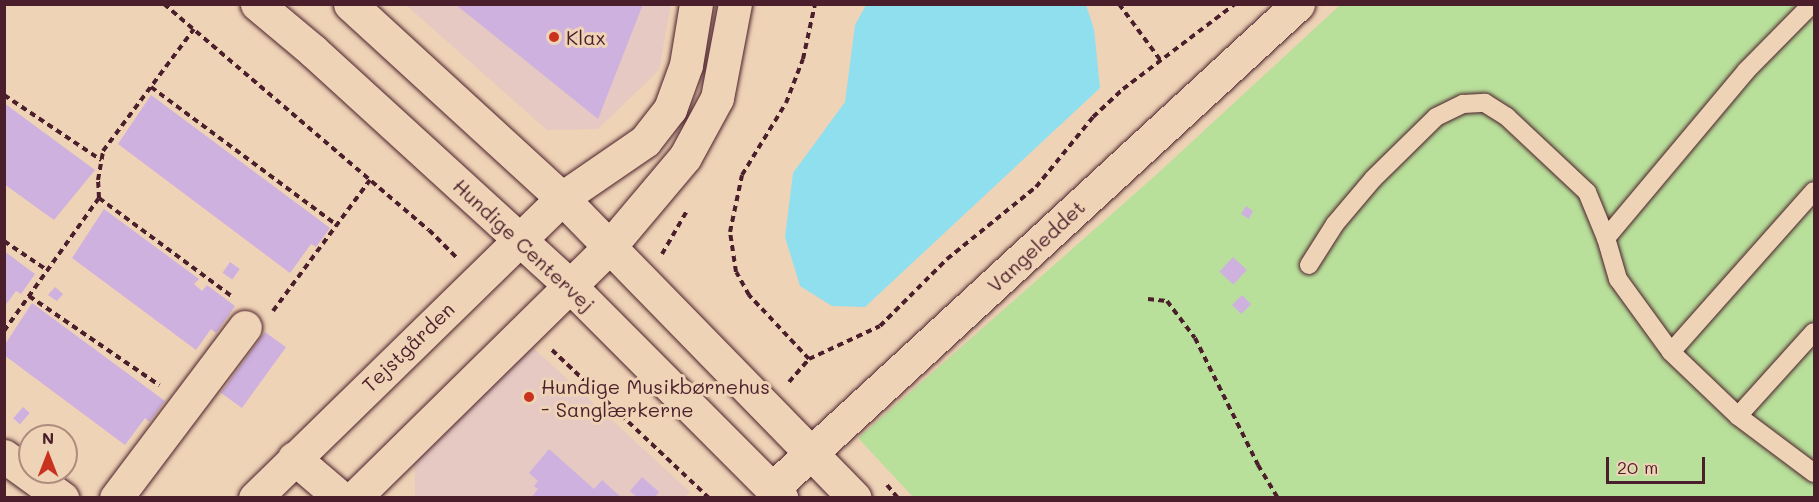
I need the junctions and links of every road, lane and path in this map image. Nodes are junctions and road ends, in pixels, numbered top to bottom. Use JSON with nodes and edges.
{"nodes":[{"id":1,"x":164,"y":4,"type":"edge"},
{"id":2,"x":257,"y":4,"type":"edge"},
{"id":3,"x":350,"y":4,"type":"edge"},
{"id":4,"x":696,"y":4,"type":"edge"},
{"id":5,"x":735,"y":4,"type":"edge"},
{"id":6,"x":815,"y":4,"type":"edge"},
{"id":7,"x":1119,"y":4,"type":"edge"},
{"id":8,"x":1235,"y":4,"type":"edge"},
{"id":9,"x":1298,"y":4,"type":"edge"},
{"id":10,"x":1812,"y":4,"type":"edge"},
{"id":11,"x":194,"y":29,"type":"junction"},
{"id":12,"x":1161,"y":61,"type":"junction"},
{"id":13,"x":150,"y":87,"type":"junction"},
{"id":14,"x":4,"y":95,"type":"edge"},
{"id":15,"x":101,"y":160,"type":"junction"},
{"id":16,"x":370,"y":180,"type":"junction"},
{"id":17,"x":1815,"y":191,"type":"edge"},
{"id":18,"x":99,"y":198,"type":"junction"},
{"id":19,"x":562,"y":198,"type":"junction"},
{"id":20,"x":337,"y":225,"type":"junction"},
{"id":21,"x":1606,"y":238,"type":"junction"},
{"id":22,"x":519,"y":240,"type":"junction"},
{"id":23,"x":4,"y":241,"type":"edge"},
{"id":24,"x":610,"y":246,"type":"junction"},
{"id":25,"x":1309,"y":266,"type":"dead end"},
{"id":26,"x":47,"y":270,"type":"junction"},
{"id":27,"x":478,"y":280,"type":"junction"},
{"id":28,"x":569,"y":285,"type":"junction"},
{"id":29,"x":29,"y":296,"type":"junction"},
{"id":30,"x":1148,"y":299,"type":"dead end"},
{"id":31,"x":252,"y":313,"type":"junction"},
{"id":32,"x":529,"y":328,"type":"junction"},
{"id":33,"x":4,"y":331,"type":"edge"},
{"id":34,"x":1815,"y":332,"type":"edge"},
{"id":35,"x":1671,"y":352,"type":"junction"},
{"id":36,"x":809,"y":359,"type":"junction"},
{"id":37,"x":789,"y":382,"type":"dead end"},
{"id":38,"x":187,"y":405,"type":"junction"},
{"id":39,"x":1738,"y":416,"type":"junction"},
{"id":40,"x":813,"y":453,"type":"junction"},
{"id":41,"x":4,"y":456,"type":"edge"},
{"id":42,"x":294,"y":458,"type":"junction"},
{"id":43,"x":1815,"y":473,"type":"edge"},
{"id":44,"x":777,"y":493,"type":"edge"},
{"id":45,"x":62,"y":498,"type":"edge"},
{"id":46,"x":116,"y":498,"type":"edge"},
{"id":47,"x":255,"y":498,"type":"edge"},
{"id":48,"x":340,"y":498,"type":"edge"},
{"id":49,"x":354,"y":498,"type":"edge"},
{"id":50,"x":709,"y":498,"type":"edge"},
{"id":51,"x":855,"y":498,"type":"edge"},
{"id":52,"x":1278,"y":498,"type":"edge"}],
"edges":[{"from":1,"to":11,"type":"path"},
{"from":2,"to":22,"type":"street","name":"Hundige Centervej"},
{"from":3,"to":19,"type":"street"},
{"from":4,"to":19,"type":"street","name":"Tejstgården"},
{"from":5,"to":24,"type":"street"},
{"from":6,"to":36,"type":"path"},
{"from":7,"to":12,"type":"path"},
{"from":8,"to":12,"type":"path"},
{"from":9,"to":40,"type":"street","name":"Vangeleddet"},
{"from":10,"to":21,"type":"lane"},
{"from":11,"to":13,"type":"path"},
{"from":11,"to":16,"type":"path"},
{"from":12,"to":36,"type":"path"},
{"from":13,"to":15,"type":"path"},
{"from":13,"to":20,"type":"path"},
{"from":14,"to":15,"type":"path"},
{"from":15,"to":18,"type":"path"},
{"from":16,"to":20,"type":"path"},
{"from":16,"to":27,"type":"path"},
{"from":17,"to":35,"type":"lane"},
{"from":18,"to":26,"type":"path"},
{"from":18,"to":31,"type":"path"},
{"from":19,"to":22,"type":"street","name":"Tejstgården"},
{"from":19,"to":24,"type":"street"},
{"from":20,"to":31,"type":"path"},
{"from":21,"to":25,"type":"lane"},
{"from":21,"to":35,"type":"lane"},
{"from":22,"to":27,"type":"street","name":"Tejstgården"},
{"from":22,"to":28,"type":"street","name":"Hundige Centervej"},
{"from":23,"to":26,"type":"path"},
{"from":24,"to":28,"type":"street"},
{"from":24,"to":40,"type":"street"},
{"from":26,"to":29,"type":"path"},
{"from":27,"to":42,"type":"street","name":"Tejstgården"},
{"from":28,"to":32,"type":"street"},
{"from":28,"to":44,"type":"street","name":"Hundige Centervej"},
{"from":29,"to":33,"type":"path"},
{"from":29,"to":38,"type":"path"},
{"from":30,"to":52,"type":"path"},
{"from":31,"to":38,"type":"street"},
{"from":32,"to":49,"type":"street"},
{"from":32,"to":50,"type":"path"},
{"from":34,"to":39,"type":"lane"},
{"from":35,"to":39,"type":"lane"},
{"from":36,"to":37,"type":"path"},
{"from":38,"to":46,"type":"street"},
{"from":39,"to":43,"type":"lane"},
{"from":40,"to":44,"type":"street","name":"Vangeleddet"},
{"from":40,"to":51,"type":"street"},
{"from":41,"to":45,"type":"street"},
{"from":42,"to":47,"type":"street","name":"Tejstgården"},
{"from":42,"to":48,"type":"street"}]}
